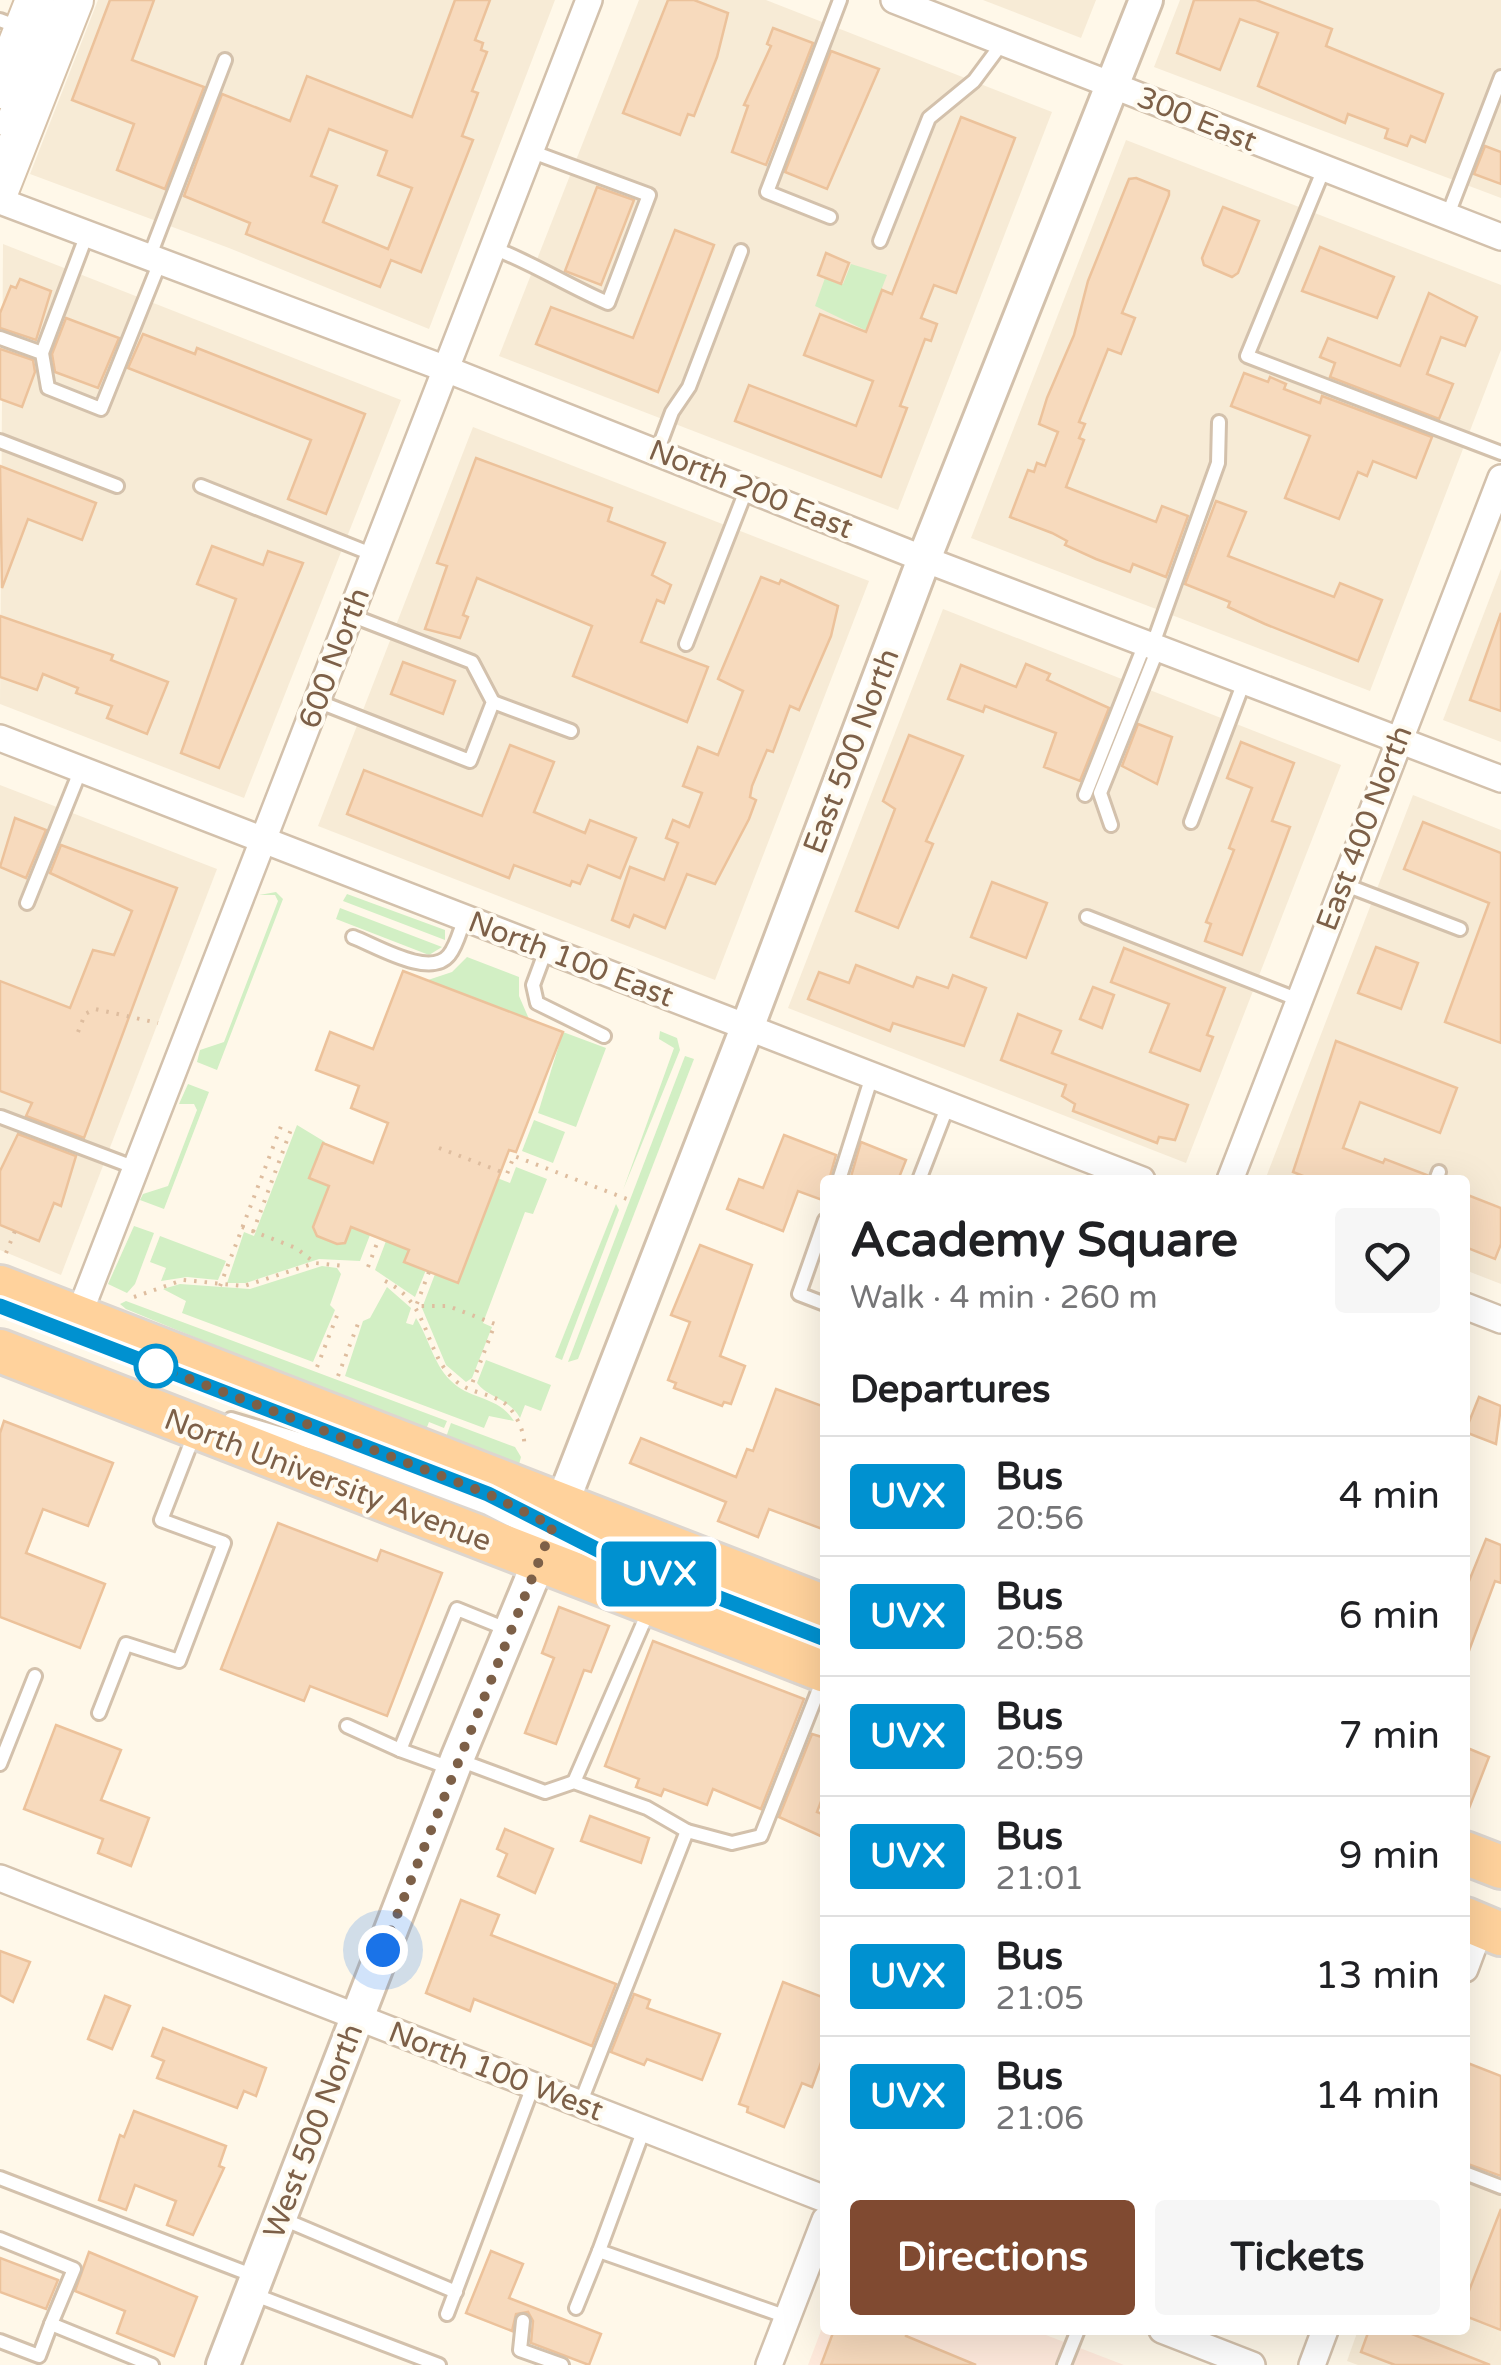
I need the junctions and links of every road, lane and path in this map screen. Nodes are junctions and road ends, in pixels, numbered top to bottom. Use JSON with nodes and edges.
{"nodes":[{"id":1,"x":50,"y":0,"type":"edge"},
{"id":2,"x":63,"y":0,"type":"edge"},
{"id":3,"x":74,"y":0,"type":"edge"},
{"id":4,"x":589,"y":0,"type":"edge"},
{"id":5,"x":840,"y":0,"type":"edge"},
{"id":6,"x":894,"y":0,"type":"edge"},
{"id":7,"x":1146,"y":0,"type":"edge"},
{"id":8,"x":1004,"y":42,"type":"junction"},
{"id":9,"x":225,"y":60,"type":"dead end"},
{"id":10,"x":1501,"y":77,"type":"edge"},
{"id":11,"x":1113,"y":84,"type":"junction"},
{"id":12,"x":0,"y":128,"type":"edge"},
{"id":13,"x":530,"y":151,"type":"junction"},
{"id":14,"x":0,"y":162,"type":"edge"},
{"id":15,"x":1323,"y":170,"type":"junction"},
{"id":16,"x":0,"y":188,"type":"edge"},
{"id":17,"x":0,"y":202,"type":"edge"},
{"id":18,"x":830,"y":216,"type":"dead end"},
{"id":19,"x":1447,"y":217,"type":"junction"},
{"id":20,"x":87,"y":234,"type":"junction"},
{"id":21,"x":1501,"y":238,"type":"edge"},
{"id":22,"x":880,"y":241,"type":"dead end"},
{"id":23,"x":493,"y":248,"type":"junction"},
{"id":24,"x":740,"y":251,"type":"dead end"},
{"id":25,"x":155,"y":260,"type":"junction"},
{"id":26,"x":0,"y":338,"type":"edge"},
{"id":27,"x":42,"y":354,"type":"junction"},
{"id":28,"x":446,"y":369,"type":"junction"},
{"id":29,"x":1219,"y":422,"type":"dead end"},
{"id":30,"x":0,"y":441,"type":"edge"},
{"id":31,"x":657,"y":452,"type":"junction"},
{"id":32,"x":1501,"y":453,"type":"edge"},
{"id":33,"x":1501,"y":478,"type":"edge"},
{"id":34,"x":117,"y":486,"type":"dead end"},
{"id":35,"x":201,"y":486,"type":"dead end"},
{"id":36,"x":748,"y":488,"type":"junction"},
{"id":37,"x":374,"y":554,"type":"junction"},
{"id":38,"x":924,"y":559,"type":"junction"},
{"id":39,"x":350,"y":615,"type":"junction"},
{"id":40,"x":686,"y":644,"type":"dead end"},
{"id":41,"x":1153,"y":644,"type":"junction"},
{"id":42,"x":1245,"y":679,"type":"junction"},
{"id":43,"x":317,"y":702,"type":"junction"},
{"id":44,"x":493,"y":702,"type":"junction"},
{"id":45,"x":571,"y":732,"type":"dead end"},
{"id":46,"x":1397,"y":739,"type":"junction"},
{"id":47,"x":2,"y":743,"type":"edge"},
{"id":48,"x":81,"y":769,"type":"junction"},
{"id":49,"x":1501,"y":779,"type":"edge"},
{"id":50,"x":1085,"y":795,"type":"dead end"},
{"id":51,"x":1191,"y":822,"type":"dead end"},
{"id":52,"x":1111,"y":826,"type":"dead end"},
{"id":53,"x":263,"y":840,"type":"junction"},
{"id":54,"x":1344,"y":884,"type":"junction"},
{"id":55,"x":27,"y":903,"type":"dead end"},
{"id":56,"x":1087,"y":917,"type":"dead end"},
{"id":57,"x":465,"y":918,"type":"junction"},
{"id":58,"x":1460,"y":928,"type":"dead end"},
{"id":59,"x":353,"y":936,"type":"dead end"},
{"id":60,"x":546,"y":950,"type":"junction"},
{"id":61,"x":1299,"y":1000,"type":"junction"},
{"id":62,"x":158,"y":1023,"type":"dead end"},
{"id":63,"x":747,"y":1028,"type":"junction"},
{"id":64,"x":78,"y":1032,"type":"dead end"},
{"id":65,"x":604,"y":1036,"type":"dead end"},
{"id":66,"x":872,"y":1076,"type":"junction"},
{"id":67,"x":948,"y":1105,"type":"junction"},
{"id":68,"x":1,"y":1117,"type":"edge"},
{"id":69,"x":283,"y":1121,"type":"dead end"},
{"id":70,"x":294,"y":1124,"type":"dead end"},
{"id":71,"x":439,"y":1148,"type":"dead end"},
{"id":72,"x":136,"y":1168,"type":"junction"},
{"id":73,"x":841,"y":1175,"type":"edge"},
{"id":74,"x":921,"y":1175,"type":"edge"},
{"id":75,"x":1129,"y":1175,"type":"edge"},
{"id":76,"x":1232,"y":1175,"type":"edge"},
{"id":77,"x":627,"y":1199,"type":"dead end"},
{"id":78,"x":242,"y":1228,"type":"junction"},
{"id":79,"x":15,"y":1231,"type":"dead end"},
{"id":80,"x":253,"y":1232,"type":"junction"},
{"id":81,"x":820,"y":1234,"type":"edge"},
{"id":82,"x":379,"y":1238,"type":"dead end"},
{"id":83,"x":315,"y":1263,"type":"junction"},
{"id":84,"x":344,"y":1266,"type":"dead end"},
{"id":85,"x":368,"y":1267,"type":"dead end"},
{"id":86,"x":3,"y":1270,"type":"edge"},
{"id":87,"x":429,"y":1272,"type":"dead end"},
{"id":88,"x":385,"y":1281,"type":"dead end"},
{"id":89,"x":220,"y":1286,"type":"junction"},
{"id":90,"x":134,"y":1297,"type":"dead end"},
{"id":91,"x":820,"y":1302,"type":"edge"},
{"id":92,"x":416,"y":1306,"type":"junction"},
{"id":93,"x":1470,"y":1308,"type":"edge"},
{"id":94,"x":338,"y":1312,"type":"dead end"},
{"id":95,"x":78,"y":1317,"type":"junction"},
{"id":96,"x":1501,"y":1320,"type":"edge"},
{"id":97,"x":359,"y":1321,"type":"dead end"},
{"id":98,"x":5,"y":1358,"type":"edge"},
{"id":99,"x":317,"y":1367,"type":"dead end"},
{"id":100,"x":338,"y":1376,"type":"dead end"},
{"id":101,"x":470,"y":1389,"type":"junction"},
{"id":102,"x":207,"y":1422,"type":"junction"},
{"id":103,"x":320,"y":1429,"type":"dead end"},
{"id":104,"x":524,"y":1448,"type":"dead end"},
{"id":105,"x":551,"y":1532,"type":"junction"},
{"id":106,"x":651,"y":1604,"type":"junction"},
{"id":107,"x":820,"y":1606,"type":"edge"},
{"id":108,"x":511,"y":1630,"type":"junction"},
{"id":109,"x":820,"y":1636,"type":"edge"},
{"id":110,"x":820,"y":1651,"type":"edge"},
{"id":111,"x":820,"y":1671,"type":"edge"},
{"id":112,"x":34,"y":1676,"type":"dead end"},
{"id":113,"x":820,"y":1686,"type":"edge"},
{"id":114,"x":99,"y":1713,"type":"dead end"},
{"id":115,"x":347,"y":1726,"type":"dead end"},
{"id":116,"x":400,"y":1750,"type":"junction"},
{"id":117,"x":0,"y":1764,"type":"edge"},
{"id":118,"x":455,"y":1764,"type":"junction"},
{"id":119,"x":574,"y":1782,"type":"junction"},
{"id":120,"x":687,"y":1832,"type":"junction"},
{"id":121,"x":1470,"y":1855,"type":"edge"},
{"id":122,"x":1501,"y":1866,"type":"edge"},
{"id":123,"x":0,"y":1878,"type":"edge"},
{"id":124,"x":1483,"y":1920,"type":"edge"},
{"id":125,"x":1470,"y":1955,"type":"edge"},
{"id":126,"x":357,"y":2018,"type":"junction"},
{"id":127,"x":533,"y":2086,"type":"junction"},
{"id":128,"x":580,"y":2104,"type":"junction"},
{"id":129,"x":644,"y":2129,"type":"junction"},
{"id":130,"x":1470,"y":2175,"type":"edge"},
{"id":131,"x":0,"y":2178,"type":"edge"},
{"id":132,"x":1501,"y":2187,"type":"edge"},
{"id":133,"x":820,"y":2197,"type":"edge"},
{"id":134,"x":280,"y":2217,"type":"junction"},
{"id":135,"x":820,"y":2233,"type":"edge"},
{"id":136,"x":0,"y":2240,"type":"edge"},
{"id":137,"x":598,"y":2250,"type":"junction"},
{"id":138,"x":254,"y":2285,"type":"junction"},
{"id":139,"x":456,"y":2292,"type":"junction"},
{"id":140,"x":576,"y":2308,"type":"dead end"},
{"id":141,"x":447,"y":2314,"type":"dead end"},
{"id":142,"x":788,"y":2318,"type":"junction"},
{"id":143,"x":524,"y":2321,"type":"dead end"},
{"id":144,"x":51,"y":2324,"type":"junction"},
{"id":145,"x":1076,"y":2335,"type":"edge"},
{"id":146,"x":1175,"y":2335,"type":"edge"},
{"id":147,"x":1323,"y":2335,"type":"edge"},
{"id":148,"x":0,"y":2341,"type":"edge"},
{"id":149,"x":152,"y":2365,"type":"edge"},
{"id":150,"x":223,"y":2365,"type":"edge"},
{"id":151,"x":439,"y":2365,"type":"edge"},
{"id":152,"x":562,"y":2365,"type":"edge"},
{"id":153,"x":769,"y":2365,"type":"edge"},
{"id":154,"x":1064,"y":2365,"type":"edge"},
{"id":155,"x":1252,"y":2365,"type":"edge"},
{"id":156,"x":1312,"y":2365,"type":"edge"}],
"edges":[{"from":1,"to":12,"type":"lane"},
{"from":2,"to":14,"type":"lane"},
{"from":3,"to":16,"type":"main road"},
{"from":4,"to":13,"type":"street","name":"600 North"},
{"from":5,"to":18,"type":"lane"},
{"from":6,"to":8,"type":"street","name":"300 East"},
{"from":7,"to":11,"type":"street","name":"East 500 North"},
{"from":8,"to":11,"type":"street","name":"300 East"},
{"from":8,"to":22,"type":"lane"},
{"from":9,"to":25,"type":"lane"},
{"from":10,"to":19,"type":"lane"},
{"from":11,"to":15,"type":"street","name":"300 East"},
{"from":11,"to":38,"type":"street","name":"East 500 North"},
{"from":13,"to":23,"type":"street","name":"600 North"},
{"from":13,"to":23,"type":"lane"},
{"from":15,"to":19,"type":"street","name":"300 East"},
{"from":15,"to":32,"type":"lane"},
{"from":17,"to":20,"type":"street","name":"North 200 East"},
{"from":19,"to":21,"type":"street","name":"300 East"},
{"from":20,"to":25,"type":"street","name":"North 200 East"},
{"from":20,"to":27,"type":"lane"},
{"from":23,"to":28,"type":"street","name":"600 North"},
{"from":24,"to":31,"type":"lane"},
{"from":25,"to":27,"type":"lane"},
{"from":25,"to":28,"type":"street","name":"North 200 East"},
{"from":26,"to":27,"type":"lane"},
{"from":28,"to":31,"type":"street","name":"North 200 East"},
{"from":28,"to":37,"type":"street","name":"600 North"},
{"from":29,"to":41,"type":"lane"},
{"from":30,"to":34,"type":"lane"},
{"from":31,"to":36,"type":"street","name":"North 200 East"},
{"from":33,"to":46,"type":"street","name":"East 400 North"},
{"from":35,"to":37,"type":"lane"},
{"from":36,"to":38,"type":"street","name":"North 200 East"},
{"from":36,"to":40,"type":"lane"},
{"from":37,"to":39,"type":"street","name":"600 North"},
{"from":38,"to":41,"type":"street","name":"North 200 East"},
{"from":38,"to":63,"type":"street","name":"East 500 North"},
{"from":39,"to":43,"type":"street","name":"600 North"},
{"from":39,"to":44,"type":"lane"},
{"from":41,"to":42,"type":"street","name":"North 200 East"},
{"from":41,"to":50,"type":"lane"},
{"from":41,"to":52,"type":"lane"},
{"from":42,"to":46,"type":"street","name":"North 200 East"},
{"from":42,"to":51,"type":"lane"},
{"from":43,"to":44,"type":"lane"},
{"from":43,"to":53,"type":"street","name":"600 North"},
{"from":44,"to":45,"type":"lane"},
{"from":46,"to":49,"type":"street","name":"North 200 East"},
{"from":46,"to":54,"type":"street","name":"East 400 North"},
{"from":47,"to":48,"type":"street","name":"North 100 East"},
{"from":48,"to":53,"type":"street","name":"North 100 East"},
{"from":48,"to":55,"type":"lane"},
{"from":53,"to":57,"type":"street","name":"North 100 East"},
{"from":53,"to":72,"type":"street","name":"600 North"},
{"from":54,"to":58,"type":"lane"},
{"from":54,"to":61,"type":"street","name":"East 400 North"},
{"from":56,"to":61,"type":"lane"},
{"from":57,"to":59,"type":"lane"},
{"from":57,"to":60,"type":"street","name":"North 100 East"},
{"from":60,"to":63,"type":"street","name":"North 100 East"},
{"from":60,"to":65,"type":"lane"},
{"from":61,"to":76,"type":"street","name":"East 400 North"},
{"from":62,"to":64,"type":"path"},
{"from":63,"to":66,"type":"street","name":"North 100 East"},
{"from":63,"to":105,"type":"street","name":"East 500 North"},
{"from":66,"to":67,"type":"street","name":"North 100 East"},
{"from":66,"to":73,"type":"lane"},
{"from":67,"to":74,"type":"lane"},
{"from":67,"to":75,"type":"street","name":"North 100 East"},
{"from":68,"to":72,"type":"lane"},
{"from":69,"to":78,"type":"path"},
{"from":70,"to":80,"type":"path"},
{"from":71,"to":77,"type":"path"},
{"from":72,"to":95,"type":"street","name":"600 North"},
{"from":78,"to":80,"type":"path"},
{"from":78,"to":89,"type":"path"},
{"from":79,"to":86,"type":"path"},
{"from":80,"to":83,"type":"path"},
{"from":81,"to":91,"type":"lane"},
{"from":82,"to":85,"type":"path"},
{"from":83,"to":84,"type":"path"},
{"from":83,"to":89,"type":"path"},
{"from":86,"to":95,"type":"highway","name":"North University Avenue"},
{"from":87,"to":92,"type":"path"},
{"from":88,"to":92,"type":"path"},
{"from":89,"to":90,"type":"path"},
{"from":92,"to":101,"type":"path"},
{"from":92,"to":101,"type":"path"},
{"from":93,"to":96,"type":"street"},
{"from":94,"to":99,"type":"path"},
{"from":95,"to":105,"type":"highway","name":"North University Avenue"},
{"from":97,"to":100,"type":"path"},
{"from":98,"to":102,"type":"highway","name":"North University Avenue"},
{"from":101,"to":104,"type":"path"},
{"from":102,"to":105,"type":"highway","name":"North University Avenue"},
{"from":102,"to":114,"type":"lane"},
{"from":103,"to":105,"type":"lane"},
{"from":105,"to":106,"type":"highway","name":"North University Avenue"},
{"from":105,"to":107,"type":"highway","name":"North University Avenue"},
{"from":105,"to":108,"type":"street","name":"West 500 North"},
{"from":105,"to":109,"type":"lane"},
{"from":105,"to":110,"type":"lane"},
{"from":106,"to":111,"type":"highway","name":"North University Avenue"},
{"from":106,"to":119,"type":"lane"},
{"from":108,"to":116,"type":"lane"},
{"from":108,"to":118,"type":"street","name":"West 500 North"},
{"from":112,"to":117,"type":"lane"},
{"from":113,"to":120,"type":"lane"},
{"from":115,"to":116,"type":"lane"},
{"from":116,"to":118,"type":"lane"},
{"from":118,"to":119,"type":"lane"},
{"from":118,"to":126,"type":"street","name":"West 500 North"},
{"from":119,"to":120,"type":"lane"},
{"from":120,"to":128,"type":"lane"},
{"from":121,"to":122,"type":"highway"},
{"from":123,"to":126,"type":"street","name":"North 100 West"},
{"from":124,"to":125,"type":"street"},
{"from":126,"to":127,"type":"street","name":"North 100 West"},
{"from":126,"to":134,"type":"street","name":"West 500 North"},
{"from":127,"to":128,"type":"street","name":"North 100 West"},
{"from":127,"to":139,"type":"lane"},
{"from":128,"to":129,"type":"street","name":"North 100 West"},
{"from":129,"to":133,"type":"street","name":"North 100 West"},
{"from":129,"to":137,"type":"lane"},
{"from":130,"to":132,"type":"lane"},
{"from":131,"to":138,"type":"lane"},
{"from":134,"to":138,"type":"street","name":"West 500 North"},
{"from":134,"to":139,"type":"lane"},
{"from":135,"to":142,"type":"street"},
{"from":136,"to":144,"type":"lane"},
{"from":137,"to":140,"type":"lane"},
{"from":137,"to":142,"type":"lane"},
{"from":138,"to":150,"type":"street","name":"West 500 North"},
{"from":138,"to":151,"type":"lane"},
{"from":139,"to":141,"type":"lane"},
{"from":142,"to":153,"type":"street"},
{"from":143,"to":152,"type":"lane"},
{"from":144,"to":148,"type":"lane"},
{"from":144,"to":149,"type":"lane"},
{"from":145,"to":154,"type":"lane"},
{"from":146,"to":155,"type":"street"},
{"from":147,"to":156,"type":"street"}]}
